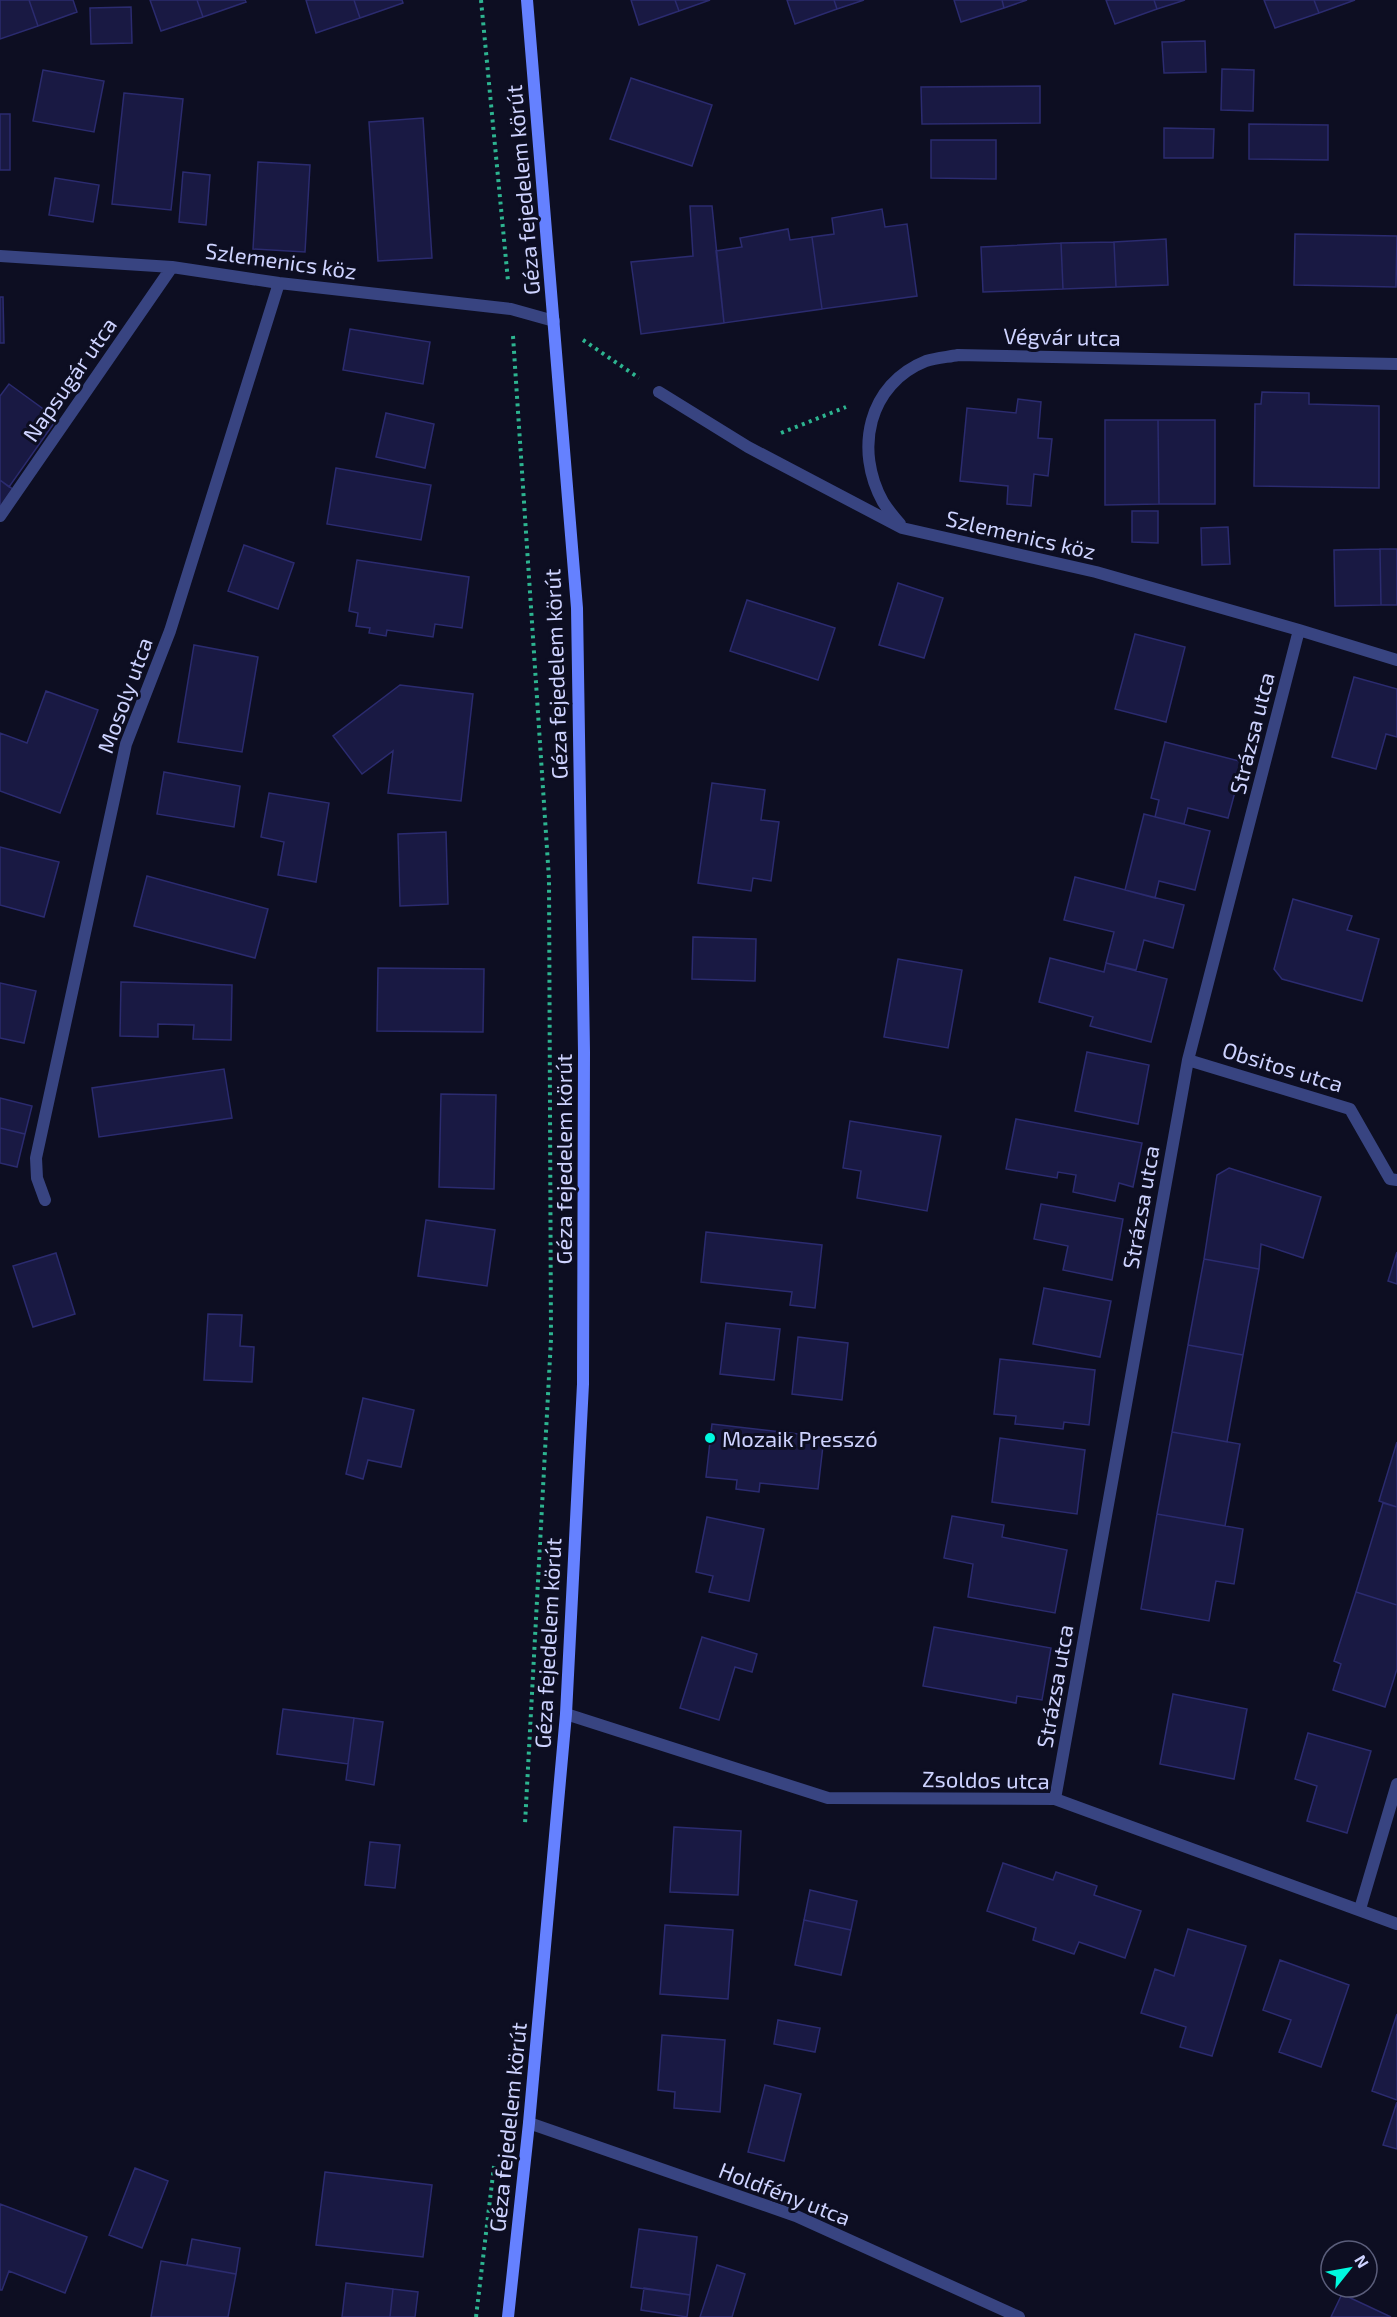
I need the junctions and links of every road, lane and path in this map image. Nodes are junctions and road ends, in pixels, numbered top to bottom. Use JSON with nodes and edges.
{"nodes":[{"id":1,"x":481,"y":0,"type":"edge"},
{"id":2,"x":527,"y":0,"type":"edge"},
{"id":3,"x":0,"y":256,"type":"edge"},
{"id":4,"x":172,"y":267,"type":"junction"},
{"id":5,"x":279,"y":284,"type":"junction"},
{"id":6,"x":511,"y":309,"type":"junction"},
{"id":7,"x":554,"y":321,"type":"junction"},
{"id":8,"x":1397,"y":364,"type":"edge"},
{"id":9,"x":886,"y":391,"type":"junction"},
{"id":10,"x":659,"y":392,"type":"joint"},
{"id":11,"x":748,"y":447,"type":"junction"},
{"id":12,"x":0,"y":516,"type":"edge"},
{"id":13,"x":902,"y":528,"type":"junction"},
{"id":14,"x":1299,"y":630,"type":"junction"},
{"id":15,"x":1397,"y":660,"type":"edge"},
{"id":16,"x":1188,"y":1060,"type":"junction"},
{"id":17,"x":1397,"y":1180,"type":"edge"},
{"id":18,"x":45,"y":1200,"type":"dead end"},
{"id":19,"x":566,"y":1714,"type":"junction"},
{"id":20,"x":1397,"y":1784,"type":"edge"},
{"id":21,"x":1055,"y":1799,"type":"junction"},
{"id":22,"x":525,"y":1829,"type":"dead end"},
{"id":23,"x":1360,"y":1909,"type":"junction"},
{"id":24,"x":1397,"y":1924,"type":"edge"},
{"id":25,"x":529,"y":2123,"type":"junction"},
{"id":26,"x":495,"y":2157,"type":"dead end"},
{"id":27,"x":476,"y":2317,"type":"edge"},
{"id":28,"x":508,"y":2317,"type":"edge"},
{"id":29,"x":1019,"y":2317,"type":"edge"}],
"edges":[{"from":1,"to":6,"type":"path"},
{"from":2,"to":7,"type":"street","name":"Géza fejedelem körút"},
{"from":3,"to":4,"type":"street","name":"Szlemenics köz"},
{"from":4,"to":5,"type":"street","name":"Szlemenics köz"},
{"from":4,"to":12,"type":"street","name":"Napsugár utca"},
{"from":5,"to":6,"type":"street","name":"Szlemenics köz"},
{"from":5,"to":18,"type":"street","name":"Mosoly utca"},
{"from":6,"to":7,"type":"street","name":"Szlemenics köz"},
{"from":6,"to":22,"type":"path"},
{"from":7,"to":10,"type":"path"},
{"from":7,"to":19,"type":"street","name":"Géza fejedelem körút"},
{"from":8,"to":9,"type":"street","name":"Végvár utca"},
{"from":9,"to":11,"type":"path"},
{"from":9,"to":13,"type":"street","name":"Végvár utca"},
{"from":10,"to":11,"type":"street","name":"Szlemenics köz"},
{"from":11,"to":13,"type":"street","name":"Szlemenics köz"},
{"from":13,"to":14,"type":"street","name":"Szlemenics köz"},
{"from":14,"to":15,"type":"street","name":"Szlemenics köz"},
{"from":14,"to":16,"type":"street","name":"Strázsa utca"},
{"from":16,"to":17,"type":"street","name":"Obsitos utca"},
{"from":16,"to":21,"type":"street","name":"Strázsa utca"},
{"from":19,"to":21,"type":"street","name":"Zsoldos utca"},
{"from":19,"to":25,"type":"street","name":"Géza fejedelem körút"},
{"from":20,"to":23,"type":"street"},
{"from":21,"to":23,"type":"street","name":"Zsoldos utca"},
{"from":23,"to":24,"type":"street","name":"Zsoldos utca"},
{"from":25,"to":28,"type":"street","name":"Géza fejedelem körút"},
{"from":25,"to":29,"type":"street","name":"Holdfény utca"},
{"from":26,"to":27,"type":"path"}]}
